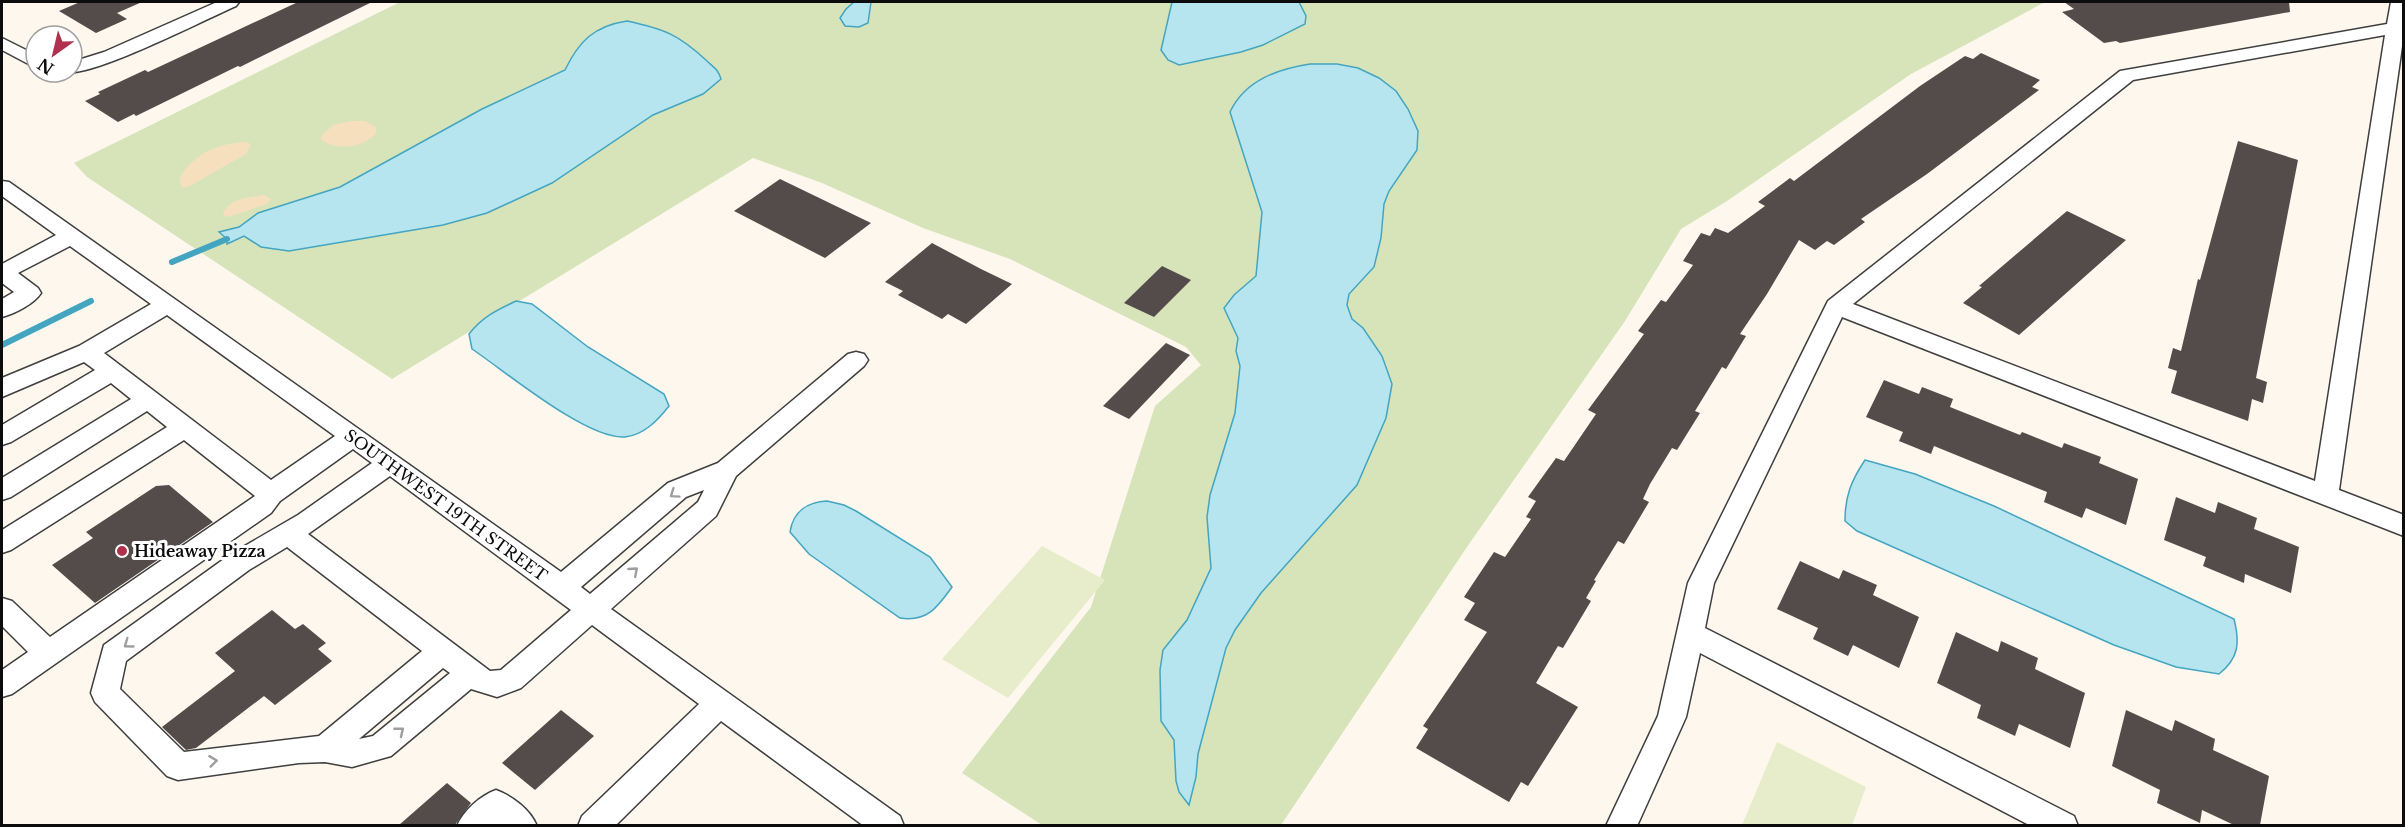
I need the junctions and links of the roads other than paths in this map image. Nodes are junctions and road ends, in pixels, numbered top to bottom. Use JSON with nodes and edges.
{"nodes":[{"id":1,"x":230,"y":2,"type":"edge"},
{"id":2,"x":2399,"y":2,"type":"edge"},
{"id":3,"x":2394,"y":28,"type":"junction"},
{"id":4,"x":2,"y":43,"type":"edge"},
{"id":5,"x":23,"y":62,"type":"edge"},
{"id":6,"x":84,"y":66,"type":"edge"},
{"id":7,"x":2,"y":187,"type":"edge"},
{"id":8,"x":71,"y":236,"type":"junction"},
{"id":9,"x":2,"y":273,"type":"edge"},
{"id":10,"x":167,"y":305,"type":"junction"},
{"id":11,"x":1836,"y":306,"type":"junction"},
{"id":12,"x":2,"y":309,"type":"edge"},
{"id":13,"x":87,"y":352,"type":"junction"},
{"id":14,"x":856,"y":360,"type":"dead end"},
{"id":15,"x":111,"y":372,"type":"junction"},
{"id":16,"x":2,"y":388,"type":"edge"},
{"id":17,"x":147,"y":400,"type":"junction"},
{"id":18,"x":184,"y":428,"type":"junction"},
{"id":19,"x":2,"y":436,"type":"edge"},
{"id":20,"x":352,"y":437,"type":"junction"},
{"id":21,"x":390,"y":463,"type":"junction"},
{"id":22,"x":727,"y":470,"type":"junction"},
{"id":23,"x":2,"y":490,"type":"edge"},
{"id":24,"x":271,"y":494,"type":"junction"},
{"id":25,"x":2326,"y":494,"type":"junction"},
{"id":26,"x":2403,"y":526,"type":"edge"},
{"id":27,"x":288,"y":533,"type":"junction"},
{"id":28,"x":2,"y":543,"type":"edge"},
{"id":29,"x":561,"y":588,"type":"junction"},
{"id":30,"x":2,"y":609,"type":"edge"},
{"id":31,"x":590,"y":610,"type":"junction"},
{"id":32,"x":1690,"y":634,"type":"junction"},
{"id":33,"x":443,"y":651,"type":"junction"},
{"id":34,"x":48,"y":653,"type":"junction"},
{"id":35,"x":471,"y":672,"type":"junction"},
{"id":36,"x":2,"y":685,"type":"edge"},
{"id":37,"x":720,"y":703,"type":"junction"},
{"id":38,"x":325,"y":749,"type":"junction"},
{"id":39,"x":472,"y":825,"type":"edge"},
{"id":40,"x":522,"y":825,"type":"edge"},
{"id":41,"x":593,"y":825,"type":"edge"},
{"id":42,"x":889,"y":825,"type":"edge"},
{"id":43,"x":1622,"y":825,"type":"edge"},
{"id":44,"x":2063,"y":825,"type":"edge"}],
"edges":[{"from":1,"to":6,"type":"street"},
{"from":2,"to":3,"type":"street"},
{"from":3,"to":11,"type":"street"},
{"from":3,"to":25,"type":"street"},
{"from":4,"to":5,"type":"street"},
{"from":7,"to":8,"type":"street","name":"SOUTHWEST 19TH STREET"},
{"from":8,"to":9,"type":"street"},
{"from":8,"to":10,"type":"street","name":"SOUTHWEST 19TH STREET"},
{"from":9,"to":12,"type":"street"},
{"from":10,"to":13,"type":"street"},
{"from":10,"to":20,"type":"street","name":"SOUTHWEST 19TH STREET"},
{"from":11,"to":25,"type":"street"},
{"from":11,"to":32,"type":"street"},
{"from":13,"to":15,"type":"street"},
{"from":13,"to":16,"type":"street"},
{"from":14,"to":22,"type":"street"},
{"from":15,"to":17,"type":"street"},
{"from":15,"to":19,"type":"street"},
{"from":17,"to":18,"type":"street"},
{"from":17,"to":23,"type":"street"},
{"from":18,"to":24,"type":"street"},
{"from":18,"to":28,"type":"street"},
{"from":20,"to":21,"type":"street","name":"SOUTHWEST 19TH STREET"},
{"from":20,"to":24,"type":"street"},
{"from":21,"to":27,"type":"street"},
{"from":21,"to":29,"type":"street","name":"SOUTHWEST 19TH STREET"},
{"from":22,"to":29,"type":"street","one_way":true},
{"from":31,"to":22,"type":"street","one_way":true},
{"from":24,"to":34,"type":"street"},
{"from":25,"to":26,"type":"street"},
{"from":27,"to":33,"type":"street"},
{"from":27,"to":38,"type":"street","one_way":true},
{"from":29,"to":31,"type":"street","name":"SOUTHWEST 19TH STREET"},
{"from":30,"to":34,"type":"street"},
{"from":31,"to":35,"type":"street"},
{"from":31,"to":37,"type":"street","name":"SOUTHWEST 19TH STREET"},
{"from":32,"to":43,"type":"street"},
{"from":32,"to":44,"type":"street"},
{"from":33,"to":35,"type":"street"},
{"from":33,"to":38,"type":"street"},
{"from":34,"to":36,"type":"street"},
{"from":38,"to":35,"type":"street","one_way":true},
{"from":37,"to":41,"type":"street"},
{"from":37,"to":42,"type":"street","name":"SOUTHWEST 19TH STREET"},
{"from":39,"to":40,"type":"street"}]}
